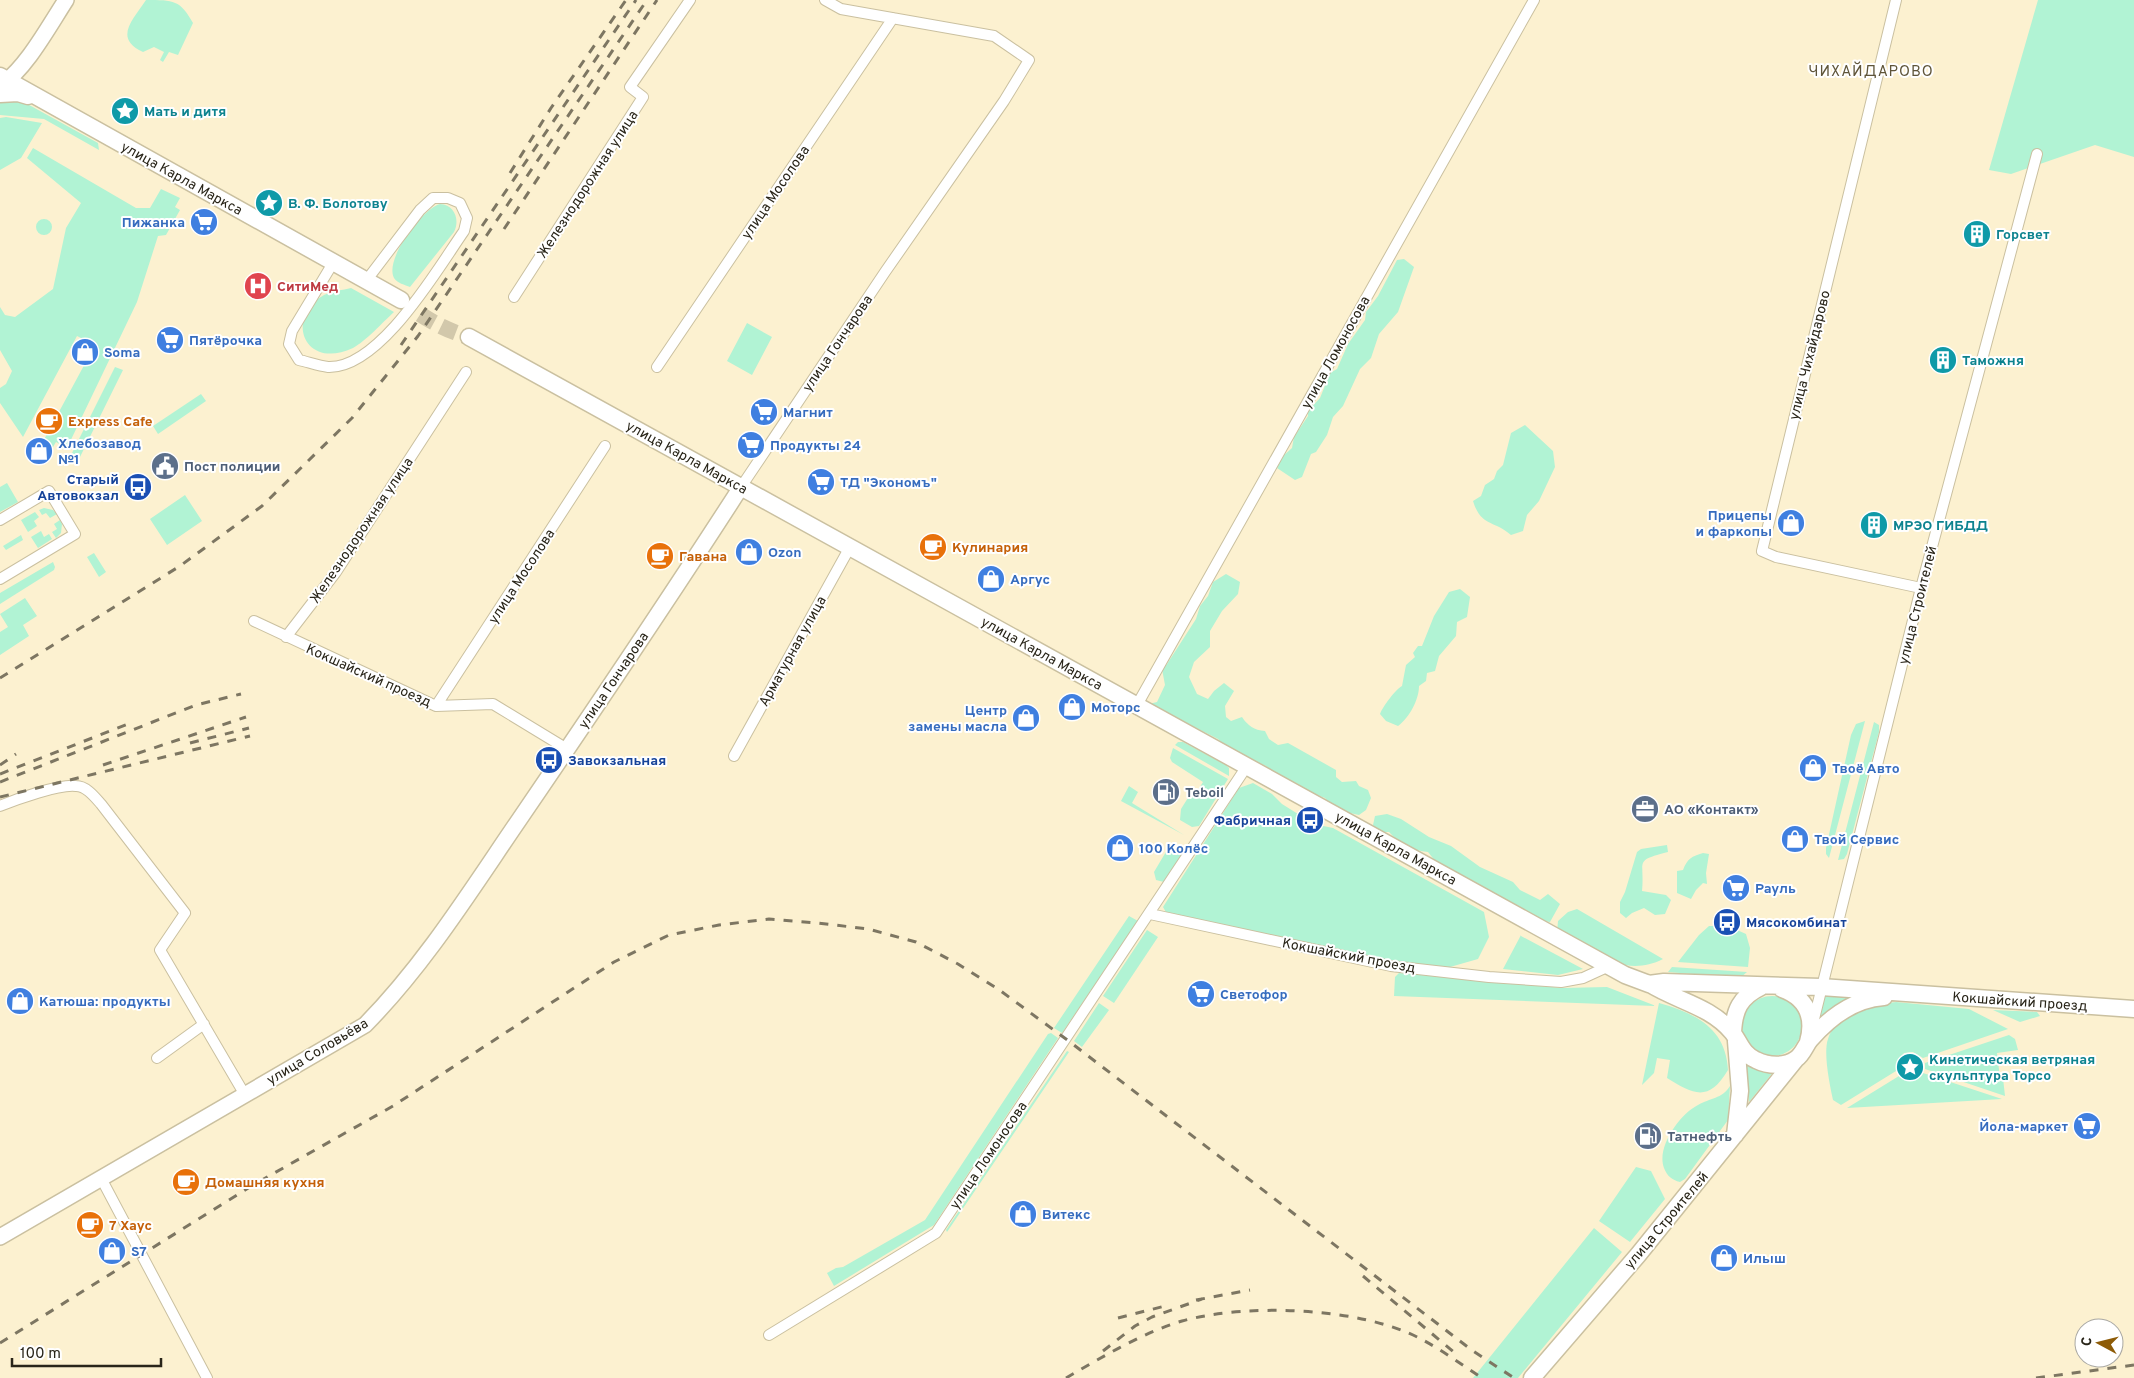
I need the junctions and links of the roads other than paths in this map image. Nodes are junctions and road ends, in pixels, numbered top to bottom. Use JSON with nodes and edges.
{"nodes":[{"id":1,"x":66,"y":0,"type":"edge"},
{"id":2,"x":690,"y":0,"type":"edge"},
{"id":3,"x":825,"y":0,"type":"edge"},
{"id":4,"x":1534,"y":0,"type":"edge"},
{"id":5,"x":1896,"y":0,"type":"edge"},
{"id":6,"x":892,"y":18,"type":"junction"},
{"id":7,"x":2,"y":84,"type":"edge"},
{"id":8,"x":2037,"y":154,"type":"dead end"},
{"id":9,"x":333,"y":263,"type":"junction"},
{"id":10,"x":366,"y":281,"type":"junction"},
{"id":11,"x":514,"y":297,"type":"dead end"},
{"id":12,"x":401,"y":300,"type":"tunnel mouth"},
{"id":13,"x":469,"y":337,"type":"tunnel mouth"},
{"id":14,"x":657,"y":366,"type":"dead end"},
{"id":15,"x":466,"y":372,"type":"dead end"},
{"id":16,"x":605,"y":446,"type":"dead end"},
{"id":17,"x":741,"y":487,"type":"junction"},
{"id":18,"x":0,"y":520,"type":"edge"},
{"id":19,"x":850,"y":547,"type":"junction"},
{"id":20,"x":0,"y":579,"type":"edge"},
{"id":21,"x":1921,"y":588,"type":"junction"},
{"id":22,"x":254,"y":621,"type":"dead end"},
{"id":23,"x":286,"y":637,"type":"junction"},
{"id":24,"x":1137,"y":705,"type":"junction"},
{"id":25,"x":436,"y":706,"type":"junction"},
{"id":26,"x":567,"y":749,"type":"junction"},
{"id":27,"x":734,"y":756,"type":"dead end"},
{"id":28,"x":1247,"y":766,"type":"junction"},
{"id":29,"x":0,"y":806,"type":"edge"},
{"id":30,"x":1150,"y":914,"type":"junction"},
{"id":31,"x":1607,"y":967,"type":"junction"},
{"id":32,"x":1649,"y":984,"type":"junction"},
{"id":33,"x":1761,"y":987,"type":"junction"},
{"id":34,"x":1778,"y":987,"type":"junction"},
{"id":35,"x":1821,"y":987,"type":"junction"},
{"id":36,"x":1905,"y":993,"type":"junction"},
{"id":37,"x":2134,"y":1009,"type":"edge"},
{"id":38,"x":204,"y":1024,"type":"junction"},
{"id":39,"x":1810,"y":1036,"type":"junction"},
{"id":40,"x":1734,"y":1037,"type":"junction"},
{"id":41,"x":157,"y":1058,"type":"dead end"},
{"id":42,"x":1796,"y":1059,"type":"junction"},
{"id":43,"x":245,"y":1095,"type":"junction"},
{"id":44,"x":1735,"y":1136,"type":"junction"},
{"id":45,"x":102,"y":1180,"type":"junction"},
{"id":46,"x":0,"y":1237,"type":"edge"},
{"id":47,"x":769,"y":1335,"type":"dead end"},
{"id":48,"x":207,"y":1378,"type":"edge"},
{"id":49,"x":1532,"y":1378,"type":"edge"}],
"edges":[{"from":1,"to":7,"type":"street"},
{"from":2,"to":11,"type":"street","name":"Железнодорожная улица"},
{"from":3,"to":6,"type":"street"},
{"from":4,"to":24,"type":"street","name":"улица Ломоносова"},
{"from":5,"to":21,"type":"street","name":"улица Чихайдарово"},
{"from":6,"to":14,"type":"street","name":"улица Мосолова"},
{"from":6,"to":17,"type":"street","name":"улица Гончарова"},
{"from":7,"to":9,"type":"main road","name":"улица Карла Маркса"},
{"from":8,"to":21,"type":"street","name":"улица Строителей"},
{"from":9,"to":10,"type":"main road","name":"улица Карла Маркса"},
{"from":9,"to":10,"type":"street"},
{"from":10,"to":12,"type":"main road","name":"улица Карла Маркса"},
{"from":13,"to":17,"type":"main road","name":"улица Карла Маркса"},
{"from":15,"to":23,"type":"street","name":"Железнодорожная улица"},
{"from":16,"to":25,"type":"street","name":"улица Мосолова"},
{"from":17,"to":19,"type":"main road","name":"улица Карла Маркса"},
{"from":17,"to":26,"type":"street","name":"улица Гончарова"},
{"from":18,"to":20,"type":"street"},
{"from":19,"to":24,"type":"main road","name":"улица Карла Маркса"},
{"from":19,"to":27,"type":"street","name":"Арматурная улица"},
{"from":21,"to":35,"type":"street","name":"улица Строителей"},
{"from":22,"to":23,"type":"street","name":"Кокшайский проезд"},
{"from":23,"to":25,"type":"street","name":"Кокшайский проезд"},
{"from":24,"to":28,"type":"main road","name":"улица Карла Маркса"},
{"from":25,"to":26,"type":"street","name":"Кокшайский проезд"},
{"from":26,"to":43,"type":"street","name":"улица Соловьёва"},
{"from":28,"to":30,"type":"street","name":"улица Ломоносова"},
{"from":28,"to":31,"type":"main road","name":"улица Карла Маркса"},
{"from":29,"to":38,"type":"street"},
{"from":30,"to":31,"type":"street","name":"Кокшайский проезд"},
{"from":30,"to":47,"type":"street","name":"улица Ломоносова"},
{"from":31,"to":32,"type":"main road","name":"улица Карла Маркса"},
{"from":32,"to":33,"type":"main road","name":"улица Карла Маркса"},
{"from":32,"to":40,"type":"main road"},
{"from":33,"to":34,"type":"main road"},
{"from":33,"to":40,"type":"main road"},
{"from":34,"to":35,"type":"main road"},
{"from":34,"to":39,"type":"main road"},
{"from":35,"to":36,"type":"main road"},
{"from":35,"to":39,"type":"street","name":"улица Строителей"},
{"from":36,"to":37,"type":"main road","name":"Кокшайский проезд"},
{"from":36,"to":39,"type":"main road"},
{"from":38,"to":41,"type":"street"},
{"from":38,"to":43,"type":"street"},
{"from":39,"to":42,"type":"main road"},
{"from":40,"to":42,"type":"main road"},
{"from":40,"to":44,"type":"main road"},
{"from":42,"to":44,"type":"main road","name":"улица Строителей"},
{"from":43,"to":45,"type":"street","name":"улица Соловьёва"},
{"from":44,"to":49,"type":"main road","name":"улица Строителей"},
{"from":45,"to":46,"type":"street","name":"улица Соловьёва"},
{"from":45,"to":48,"type":"street"}]}
